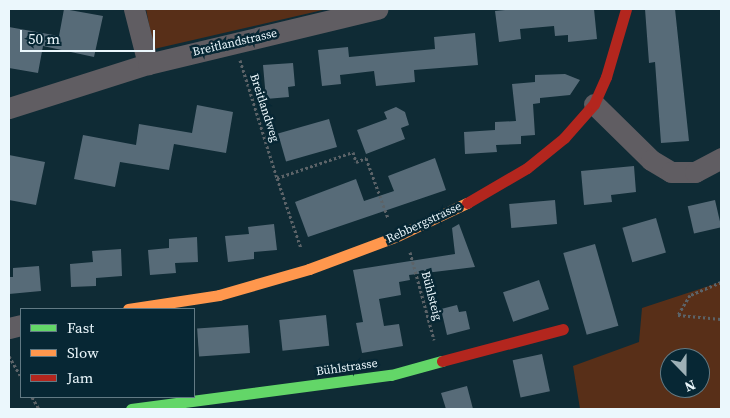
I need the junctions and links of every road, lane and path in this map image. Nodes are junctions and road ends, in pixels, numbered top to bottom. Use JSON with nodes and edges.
{"nodes":[{"id":1,"x":134,"y":9,"type":"edge"},
{"id":2,"x":377,"y":9,"type":"edge"},
{"id":3,"x":626,"y":9,"type":"edge"},
{"id":4,"x":235,"y":43,"type":"junction"},
{"id":5,"x":148,"y":64,"type":"junction"},
{"id":6,"x":594,"y":104,"type":"junction"},
{"id":7,"x":9,"y":108,"type":"edge"},
{"id":8,"x":721,"y":158,"type":"edge"},
{"id":9,"x":277,"y":178,"type":"junction"},
{"id":10,"x":400,"y":235,"type":"junction"},
{"id":11,"x":308,"y":269,"type":"junction"},
{"id":12,"x":721,"y":282,"type":"edge"},
{"id":13,"x":135,"y":308,"type":"edge"},
{"id":14,"x":721,"y":319,"type":"edge"},
{"id":15,"x":563,"y":329,"type":"dead end"},
{"id":16,"x":9,"y":356,"type":"edge"},
{"id":17,"x":441,"y":364,"type":"junction"},
{"id":18,"x":20,"y":375,"type":"edge"},
{"id":19,"x":33,"y":398,"type":"edge"},
{"id":20,"x":39,"y":409,"type":"edge"},
{"id":21,"x":131,"y":409,"type":"edge"}],
"edges":[{"from":1,"to":5,"type":"street"},
{"from":2,"to":4,"type":"street","name":"Breitlandstrasse"},
{"from":3,"to":6,"type":"street","name":"Rebbergstrasse"},
{"from":4,"to":5,"type":"street","name":"Breitlandstrasse"},
{"from":4,"to":9,"type":"path","name":"Breitlandweg"},
{"from":5,"to":7,"type":"street","name":"Breitlandstrasse"},
{"from":6,"to":8,"type":"street"},
{"from":6,"to":10,"type":"street","name":"Rebbergstrasse"},
{"from":9,"to":10,"type":"path"},
{"from":9,"to":11,"type":"path","name":"Breitlandweg"},
{"from":10,"to":11,"type":"street","name":"Rebbergstrasse"},
{"from":10,"to":17,"type":"path","name":"Bühlsteig"},
{"from":11,"to":13,"type":"street","name":"Rebbergstrasse"},
{"from":12,"to":14,"type":"path"},
{"from":15,"to":17,"type":"street","name":"Bühlstrasse"},
{"from":16,"to":18,"type":"path"},
{"from":17,"to":21,"type":"street","name":"Bühlstrasse"},
{"from":19,"to":20,"type":"path"}]}
